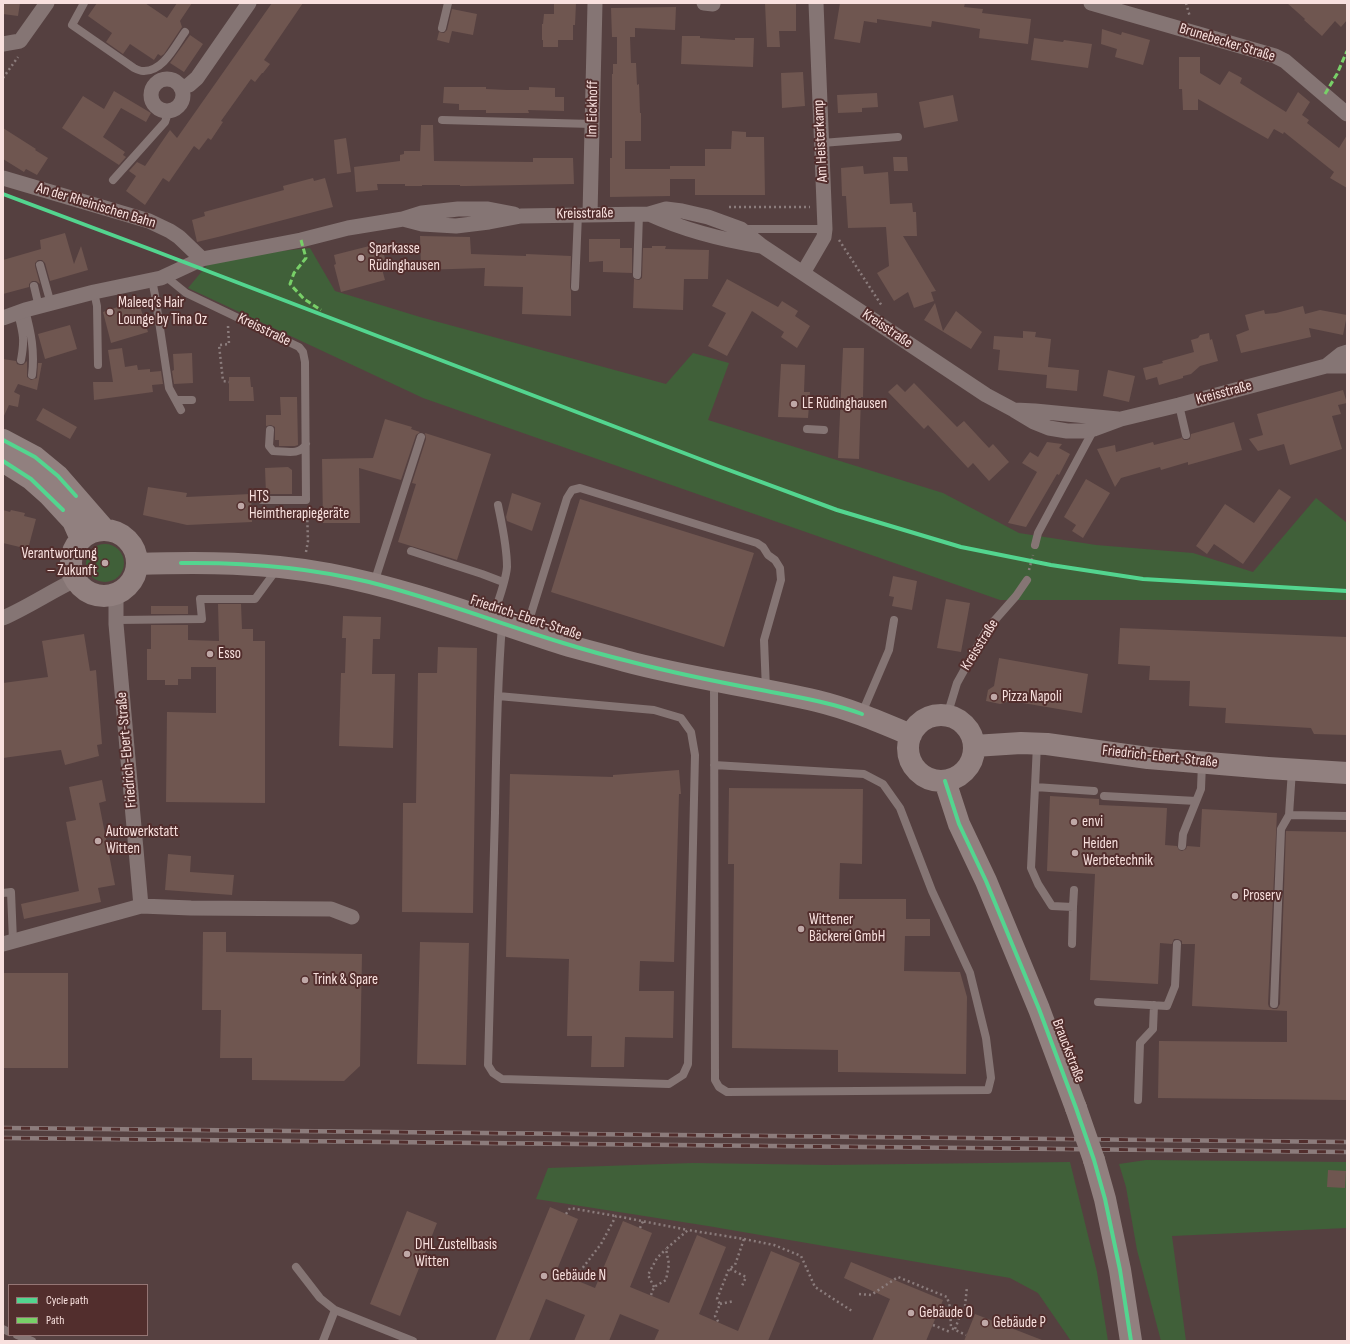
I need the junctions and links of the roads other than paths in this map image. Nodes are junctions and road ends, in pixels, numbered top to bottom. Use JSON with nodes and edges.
{"nodes":[{"id":1,"x":47,"y":3,"type":"edge"},
{"id":2,"x":84,"y":3,"type":"edge"},
{"id":3,"x":249,"y":3,"type":"edge"},
{"id":4,"x":448,"y":3,"type":"edge"},
{"id":5,"x":595,"y":3,"type":"edge"},
{"id":6,"x":816,"y":3,"type":"edge"},
{"id":7,"x":1091,"y":3,"type":"edge"},
{"id":8,"x":442,"y":28,"type":"dead end"},
{"id":9,"x":185,"y":32,"type":"dead end"},
{"id":10,"x":3,"y":44,"type":"edge"},
{"id":11,"x":181,"y":88,"type":"junction"},
{"id":12,"x":169,"y":110,"type":"junction"},
{"id":13,"x":1347,"y":114,"type":"edge"},
{"id":14,"x":442,"y":120,"type":"dead end"},
{"id":15,"x":592,"y":124,"type":"junction"},
{"id":16,"x":898,"y":137,"type":"dead end"},
{"id":17,"x":822,"y":143,"type":"junction"},
{"id":18,"x":3,"y":178,"type":"edge"},
{"id":19,"x":113,"y":180,"type":"dead end"},
{"id":20,"x":584,"y":214,"type":"junction"},
{"id":21,"x":644,"y":214,"type":"junction"},
{"id":22,"x":741,"y":229,"type":"junction"},
{"id":23,"x":825,"y":233,"type":"junction"},
{"id":24,"x":762,"y":246,"type":"junction"},
{"id":25,"x":202,"y":259,"type":"junction"},
{"id":26,"x":40,"y":265,"type":"dead end"},
{"id":27,"x":803,"y":273,"type":"junction"},
{"id":28,"x":637,"y":275,"type":"dead end"},
{"id":29,"x":158,"y":278,"type":"junction"},
{"id":30,"x":34,"y":286,"type":"dead end"},
{"id":31,"x":575,"y":286,"type":"dead end"},
{"id":32,"x":94,"y":292,"type":"junction"},
{"id":33,"x":33,"y":308,"type":"junction"},
{"id":34,"x":3,"y":318,"type":"edge"},
{"id":35,"x":1347,"y":352,"type":"edge"},
{"id":36,"x":22,"y":360,"type":"dead end"},
{"id":37,"x":98,"y":365,"type":"dead end"},
{"id":38,"x":1326,"y":366,"type":"junction"},
{"id":39,"x":1347,"y":366,"type":"edge"},
{"id":40,"x":32,"y":375,"type":"dead end"},
{"id":41,"x":176,"y":400,"type":"junction"},
{"id":42,"x":192,"y":400,"type":"dead end"},
{"id":43,"x":1179,"y":405,"type":"junction"},
{"id":44,"x":181,"y":410,"type":"dead end"},
{"id":45,"x":1095,"y":422,"type":"junction"},
{"id":46,"x":807,"y":429,"type":"dead end"},
{"id":47,"x":270,"y":430,"type":"dead end"},
{"id":48,"x":824,"y":430,"type":"dead end"},
{"id":49,"x":1186,"y":435,"type":"dead end"},
{"id":50,"x":421,"y":437,"type":"dead end"},
{"id":51,"x":3,"y":440,"type":"edge"},
{"id":52,"x":306,"y":444,"type":"junction"},
{"id":53,"x":3,"y":461,"type":"edge"},
{"id":54,"x":262,"y":500,"type":"dead end"},
{"id":55,"x":498,"y":505,"type":"dead end"},
{"id":56,"x":105,"y":530,"type":"junction"},
{"id":57,"x":81,"y":539,"type":"junction"},
{"id":58,"x":1035,"y":545,"type":"road end"},
{"id":59,"x":411,"y":552,"type":"dead end"},
{"id":60,"x":137,"y":564,"type":"junction"},
{"id":61,"x":278,"y":566,"type":"junction"},
{"id":62,"x":75,"y":580,"type":"junction"},
{"id":63,"x":1027,"y":580,"type":"road end"},
{"id":64,"x":503,"y":582,"type":"junction"},
{"id":65,"x":373,"y":584,"type":"junction"},
{"id":66,"x":116,"y":594,"type":"junction"},
{"id":67,"x":3,"y":618,"type":"edge"},
{"id":68,"x":117,"y":620,"type":"junction"},
{"id":69,"x":894,"y":620,"type":"dead end"},
{"id":70,"x":497,"y":621,"type":"junction"},
{"id":71,"x":526,"y":631,"type":"junction"},
{"id":72,"x":714,"y":681,"type":"junction"},
{"id":73,"x":766,"y":691,"type":"junction"},
{"id":74,"x":498,"y":696,"type":"junction"},
{"id":75,"x":862,"y":714,"type":"junction"},
{"id":76,"x":947,"y":716,"type":"junction"},
{"id":77,"x":911,"y":735,"type":"junction"},
{"id":78,"x":1037,"y":744,"type":"junction"},
{"id":79,"x":974,"y":746,"type":"junction"},
{"id":80,"x":1202,"y":762,"type":"junction"},
{"id":81,"x":714,"y":764,"type":"junction"},
{"id":82,"x":1292,"y":769,"type":"junction"},
{"id":83,"x":1347,"y":772,"type":"edge"},
{"id":84,"x":945,"y":781,"type":"junction"},
{"id":85,"x":1035,"y":787,"type":"junction"},
{"id":86,"x":1094,"y":791,"type":"dead end"},
{"id":87,"x":1104,"y":796,"type":"dead end"},
{"id":88,"x":1196,"y":801,"type":"junction"},
{"id":89,"x":1289,"y":815,"type":"junction"},
{"id":90,"x":1347,"y":816,"type":"edge"},
{"id":91,"x":1182,"y":846,"type":"dead end"},
{"id":92,"x":1074,"y":890,"type":"dead end"},
{"id":93,"x":3,"y":893,"type":"edge"},
{"id":94,"x":141,"y":906,"type":"junction"},
{"id":95,"x":1073,"y":907,"type":"junction"},
{"id":96,"x":352,"y":917,"type":"dead end"},
{"id":97,"x":8,"y":942,"type":"edge"},
{"id":98,"x":1072,"y":944,"type":"dead end"},
{"id":99,"x":1177,"y":944,"type":"dead end"},
{"id":100,"x":1098,"y":1002,"type":"dead end"},
{"id":101,"x":1274,"y":1004,"type":"dead end"},
{"id":102,"x":1154,"y":1005,"type":"junction"},
{"id":103,"x":1138,"y":1100,"type":"dead end"},
{"id":104,"x":296,"y":1267,"type":"dead end"},
{"id":105,"x":335,"y":1310,"type":"junction"},
{"id":106,"x":20,"y":1336,"type":"edge"},
{"id":107,"x":32,"y":1341,"type":"edge"},
{"id":108,"x":323,"y":1341,"type":"edge"},
{"id":109,"x":413,"y":1341,"type":"edge"},
{"id":110,"x":1131,"y":1341,"type":"edge"}],
"edges":[{"from":1,"to":10,"type":"street"},
{"from":2,"to":9,"type":"lane"},
{"from":3,"to":11,"type":"street"},
{"from":4,"to":8,"type":"lane"},
{"from":5,"to":15,"type":"street","name":"Im Eickhoff"},
{"from":6,"to":17,"type":"street","name":"Am Heisterkamp"},
{"from":7,"to":13,"type":"street","name":"Brunebecker Straße"},
{"from":11,"to":12,"type":"street"},
{"from":11,"to":12,"type":"street"},
{"from":12,"to":19,"type":"lane"},
{"from":14,"to":15,"type":"lane"},
{"from":15,"to":20,"type":"street","name":"Im Eickhoff"},
{"from":16,"to":17,"type":"lane"},
{"from":17,"to":23,"type":"street","name":"Am Heisterkamp"},
{"from":18,"to":25,"type":"street","name":"An der Rheinischen Bahn"},
{"from":20,"to":21,"type":"street","name":"Kreisstraße"},
{"from":20,"to":25,"type":"street","name":"Kreisstraße"},
{"from":20,"to":31,"type":"lane"},
{"from":21,"to":22,"type":"street","name":"Kreisstraße"},
{"from":21,"to":24,"type":"street","name":"Kreisstraße"},
{"from":21,"to":28,"type":"lane"},
{"from":22,"to":23,"type":"lane"},
{"from":22,"to":24,"type":"street","name":"Kreisstraße"},
{"from":23,"to":27,"type":"street"},
{"from":24,"to":27,"type":"street","name":"Kreisstraße"},
{"from":25,"to":29,"type":"street","name":"Kreisstraße"},
{"from":26,"to":33,"type":"lane"},
{"from":27,"to":45,"type":"street","name":"Kreisstraße"},
{"from":29,"to":32,"type":"street","name":"Kreisstraße"},
{"from":29,"to":41,"type":"lane"},
{"from":29,"to":52,"type":"lane","name":"Kreisstraße"},
{"from":30,"to":33,"type":"lane"},
{"from":32,"to":33,"type":"street","name":"Kreisstraße"},
{"from":32,"to":37,"type":"lane"},
{"from":33,"to":34,"type":"street","name":"Kreisstraße"},
{"from":33,"to":36,"type":"lane"},
{"from":33,"to":40,"type":"lane"},
{"from":35,"to":38,"type":"street","name":"Kreisstraße"},
{"from":38,"to":39,"type":"street","name":"Kreisstraße"},
{"from":38,"to":43,"type":"street","name":"Kreisstraße"},
{"from":41,"to":42,"type":"lane"},
{"from":41,"to":44,"type":"lane"},
{"from":43,"to":45,"type":"street","name":"Kreisstraße"},
{"from":43,"to":49,"type":"lane"},
{"from":45,"to":58,"type":"lane"},
{"from":46,"to":48,"type":"lane"},
{"from":47,"to":52,"type":"lane"},
{"from":50,"to":65,"type":"lane"},
{"from":51,"to":56,"type":"street"},
{"from":52,"to":54,"type":"lane"},
{"from":53,"to":57,"type":"street"},
{"from":55,"to":64,"type":"lane"},
{"from":56,"to":57,"type":"street"},
{"from":56,"to":60,"type":"street"},
{"from":57,"to":62,"type":"street"},
{"from":59,"to":64,"type":"lane"},
{"from":60,"to":61,"type":"street","name":"Friedrich-Ebert-Straße"},
{"from":60,"to":66,"type":"street"},
{"from":61,"to":65,"type":"street","name":"Friedrich-Ebert-Straße"},
{"from":61,"to":68,"type":"lane"},
{"from":62,"to":66,"type":"street"},
{"from":62,"to":67,"type":"street"},
{"from":63,"to":76,"type":"lane","name":"Kreisstraße"},
{"from":64,"to":70,"type":"lane"},
{"from":65,"to":70,"type":"street","name":"Friedrich-Ebert-Straße"},
{"from":66,"to":68,"type":"street","name":"Friedrich-Ebert-Straße"},
{"from":68,"to":94,"type":"street","name":"Friedrich-Ebert-Straße"},
{"from":69,"to":75,"type":"lane"},
{"from":70,"to":71,"type":"street","name":"Friedrich-Ebert-Straße"},
{"from":70,"to":74,"type":"lane"},
{"from":71,"to":72,"type":"street","name":"Friedrich-Ebert-Straße"},
{"from":71,"to":73,"type":"lane"},
{"from":72,"to":73,"type":"street","name":"Friedrich-Ebert-Straße"},
{"from":72,"to":81,"type":"lane"},
{"from":73,"to":75,"type":"street","name":"Friedrich-Ebert-Straße"},
{"from":74,"to":74,"type":"lane"},
{"from":75,"to":77,"type":"street","name":"Friedrich-Ebert-Straße"},
{"from":76,"to":77,"type":"street"},
{"from":76,"to":79,"type":"street"},
{"from":77,"to":84,"type":"street"},
{"from":78,"to":79,"type":"street","name":"Friedrich-Ebert-Straße"},
{"from":78,"to":80,"type":"street","name":"Friedrich-Ebert-Straße"},
{"from":78,"to":85,"type":"lane"},
{"from":79,"to":84,"type":"street"},
{"from":80,"to":82,"type":"street","name":"Friedrich-Ebert-Straße"},
{"from":80,"to":88,"type":"lane"},
{"from":81,"to":81,"type":"lane"},
{"from":82,"to":83,"type":"street","name":"Friedrich-Ebert-Straße"},
{"from":82,"to":89,"type":"lane"},
{"from":84,"to":110,"type":"street","name":"Brauckstraße","bridge":true},
{"from":85,"to":86,"type":"lane"},
{"from":85,"to":95,"type":"lane"},
{"from":87,"to":88,"type":"lane"},
{"from":88,"to":91,"type":"lane"},
{"from":89,"to":90,"type":"lane"},
{"from":89,"to":101,"type":"lane"},
{"from":92,"to":95,"type":"lane"},
{"from":93,"to":97,"type":"lane"},
{"from":94,"to":96,"type":"street"},
{"from":94,"to":97,"type":"street"},
{"from":95,"to":98,"type":"lane"},
{"from":99,"to":102,"type":"lane"},
{"from":100,"to":102,"type":"lane"},
{"from":102,"to":103,"type":"lane"},
{"from":104,"to":105,"type":"lane"},
{"from":105,"to":108,"type":"lane"},
{"from":105,"to":109,"type":"lane"},
{"from":106,"to":107,"type":"lane"}]}
